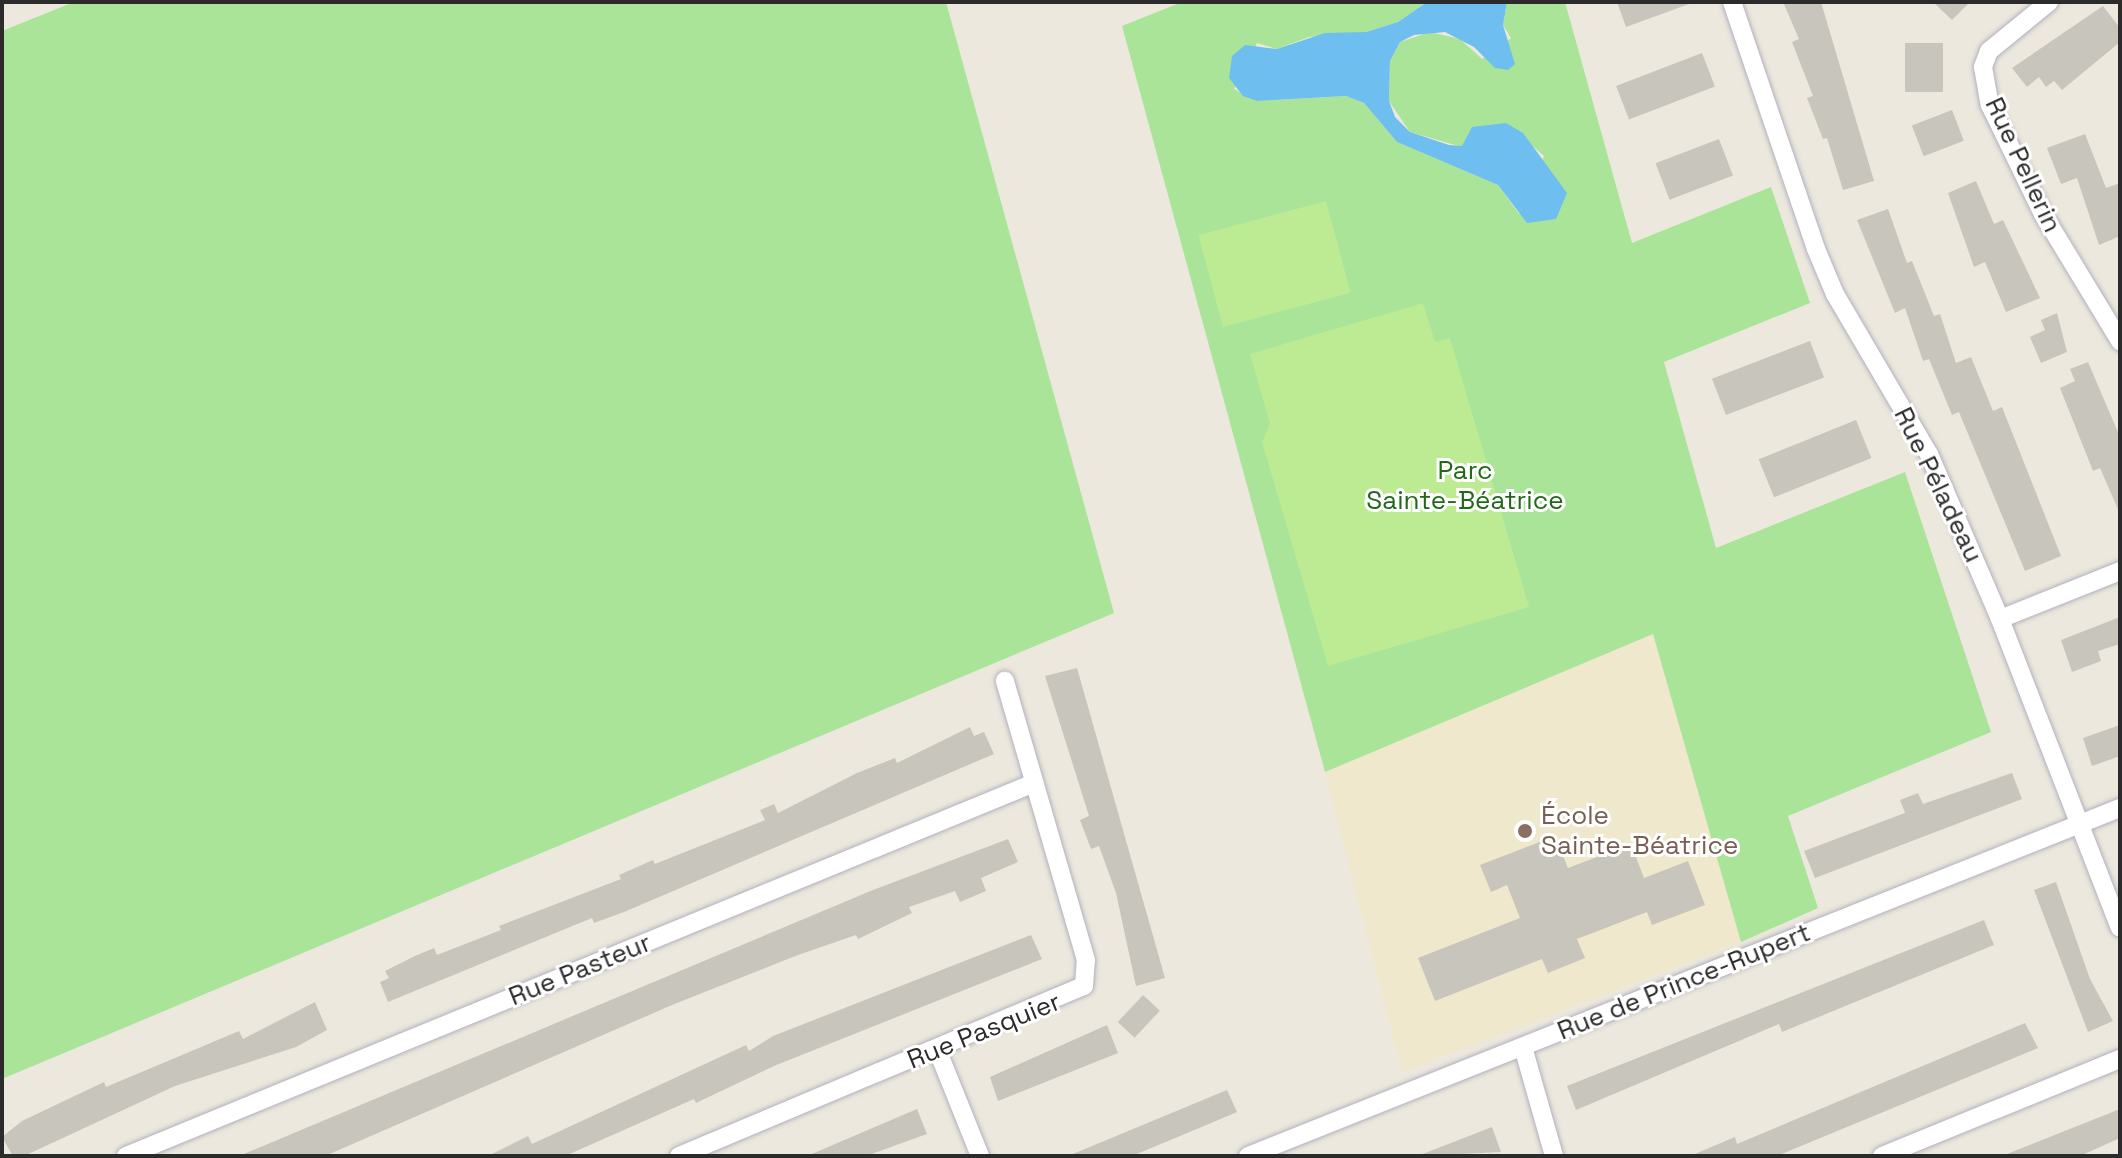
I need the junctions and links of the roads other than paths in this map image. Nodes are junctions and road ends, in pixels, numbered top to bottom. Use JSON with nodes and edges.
{"nodes":[{"id":1,"x":1732,"y":2,"type":"edge"},
{"id":2,"x":2049,"y":2,"type":"edge"},
{"id":3,"x":2120,"y":341,"type":"edge"},
{"id":4,"x":2120,"y":571,"type":"edge"},
{"id":5,"x":2000,"y":619,"type":"junction"},
{"id":6,"x":1005,"y":681,"type":"dead end"},
{"id":7,"x":1034,"y":783,"type":"junction"},
{"id":8,"x":2120,"y":808,"type":"edge"},
{"id":9,"x":2079,"y":824,"type":"junction"},
{"id":10,"x":2120,"y":928,"type":"edge"},
{"id":11,"x":1523,"y":1047,"type":"junction"},
{"id":12,"x":937,"y":1049,"type":"junction"},
{"id":13,"x":2120,"y":1059,"type":"edge"},
{"id":14,"x":126,"y":1156,"type":"edge"},
{"id":15,"x":679,"y":1156,"type":"edge"},
{"id":16,"x":980,"y":1156,"type":"edge"},
{"id":17,"x":1248,"y":1156,"type":"edge"},
{"id":18,"x":1554,"y":1156,"type":"edge"},
{"id":19,"x":1882,"y":1156,"type":"edge"}],
"edges":[{"from":1,"to":5,"type":"street","name":"Rue Péladeau"},
{"from":2,"to":3,"type":"street","name":"Rue Pellerin"},
{"from":4,"to":5,"type":"street"},
{"from":5,"to":9,"type":"street","name":"Rue Péladeau"},
{"from":6,"to":7,"type":"street","name":"Rue Pasquier"},
{"from":7,"to":12,"type":"street","name":"Rue Pasquier"},
{"from":7,"to":14,"type":"street","name":"Rue Pasteur"},
{"from":8,"to":9,"type":"street","name":"Rue de Prince-Rupert"},
{"from":9,"to":10,"type":"street","name":"Rue Péladeau"},
{"from":9,"to":11,"type":"street","name":"Rue de Prince-Rupert"},
{"from":11,"to":17,"type":"street","name":"Rue de Prince-Rupert"},
{"from":11,"to":18,"type":"street"},
{"from":12,"to":15,"type":"street","name":"Rue Pasquier"},
{"from":12,"to":16,"type":"street"},
{"from":13,"to":19,"type":"street"}]}
